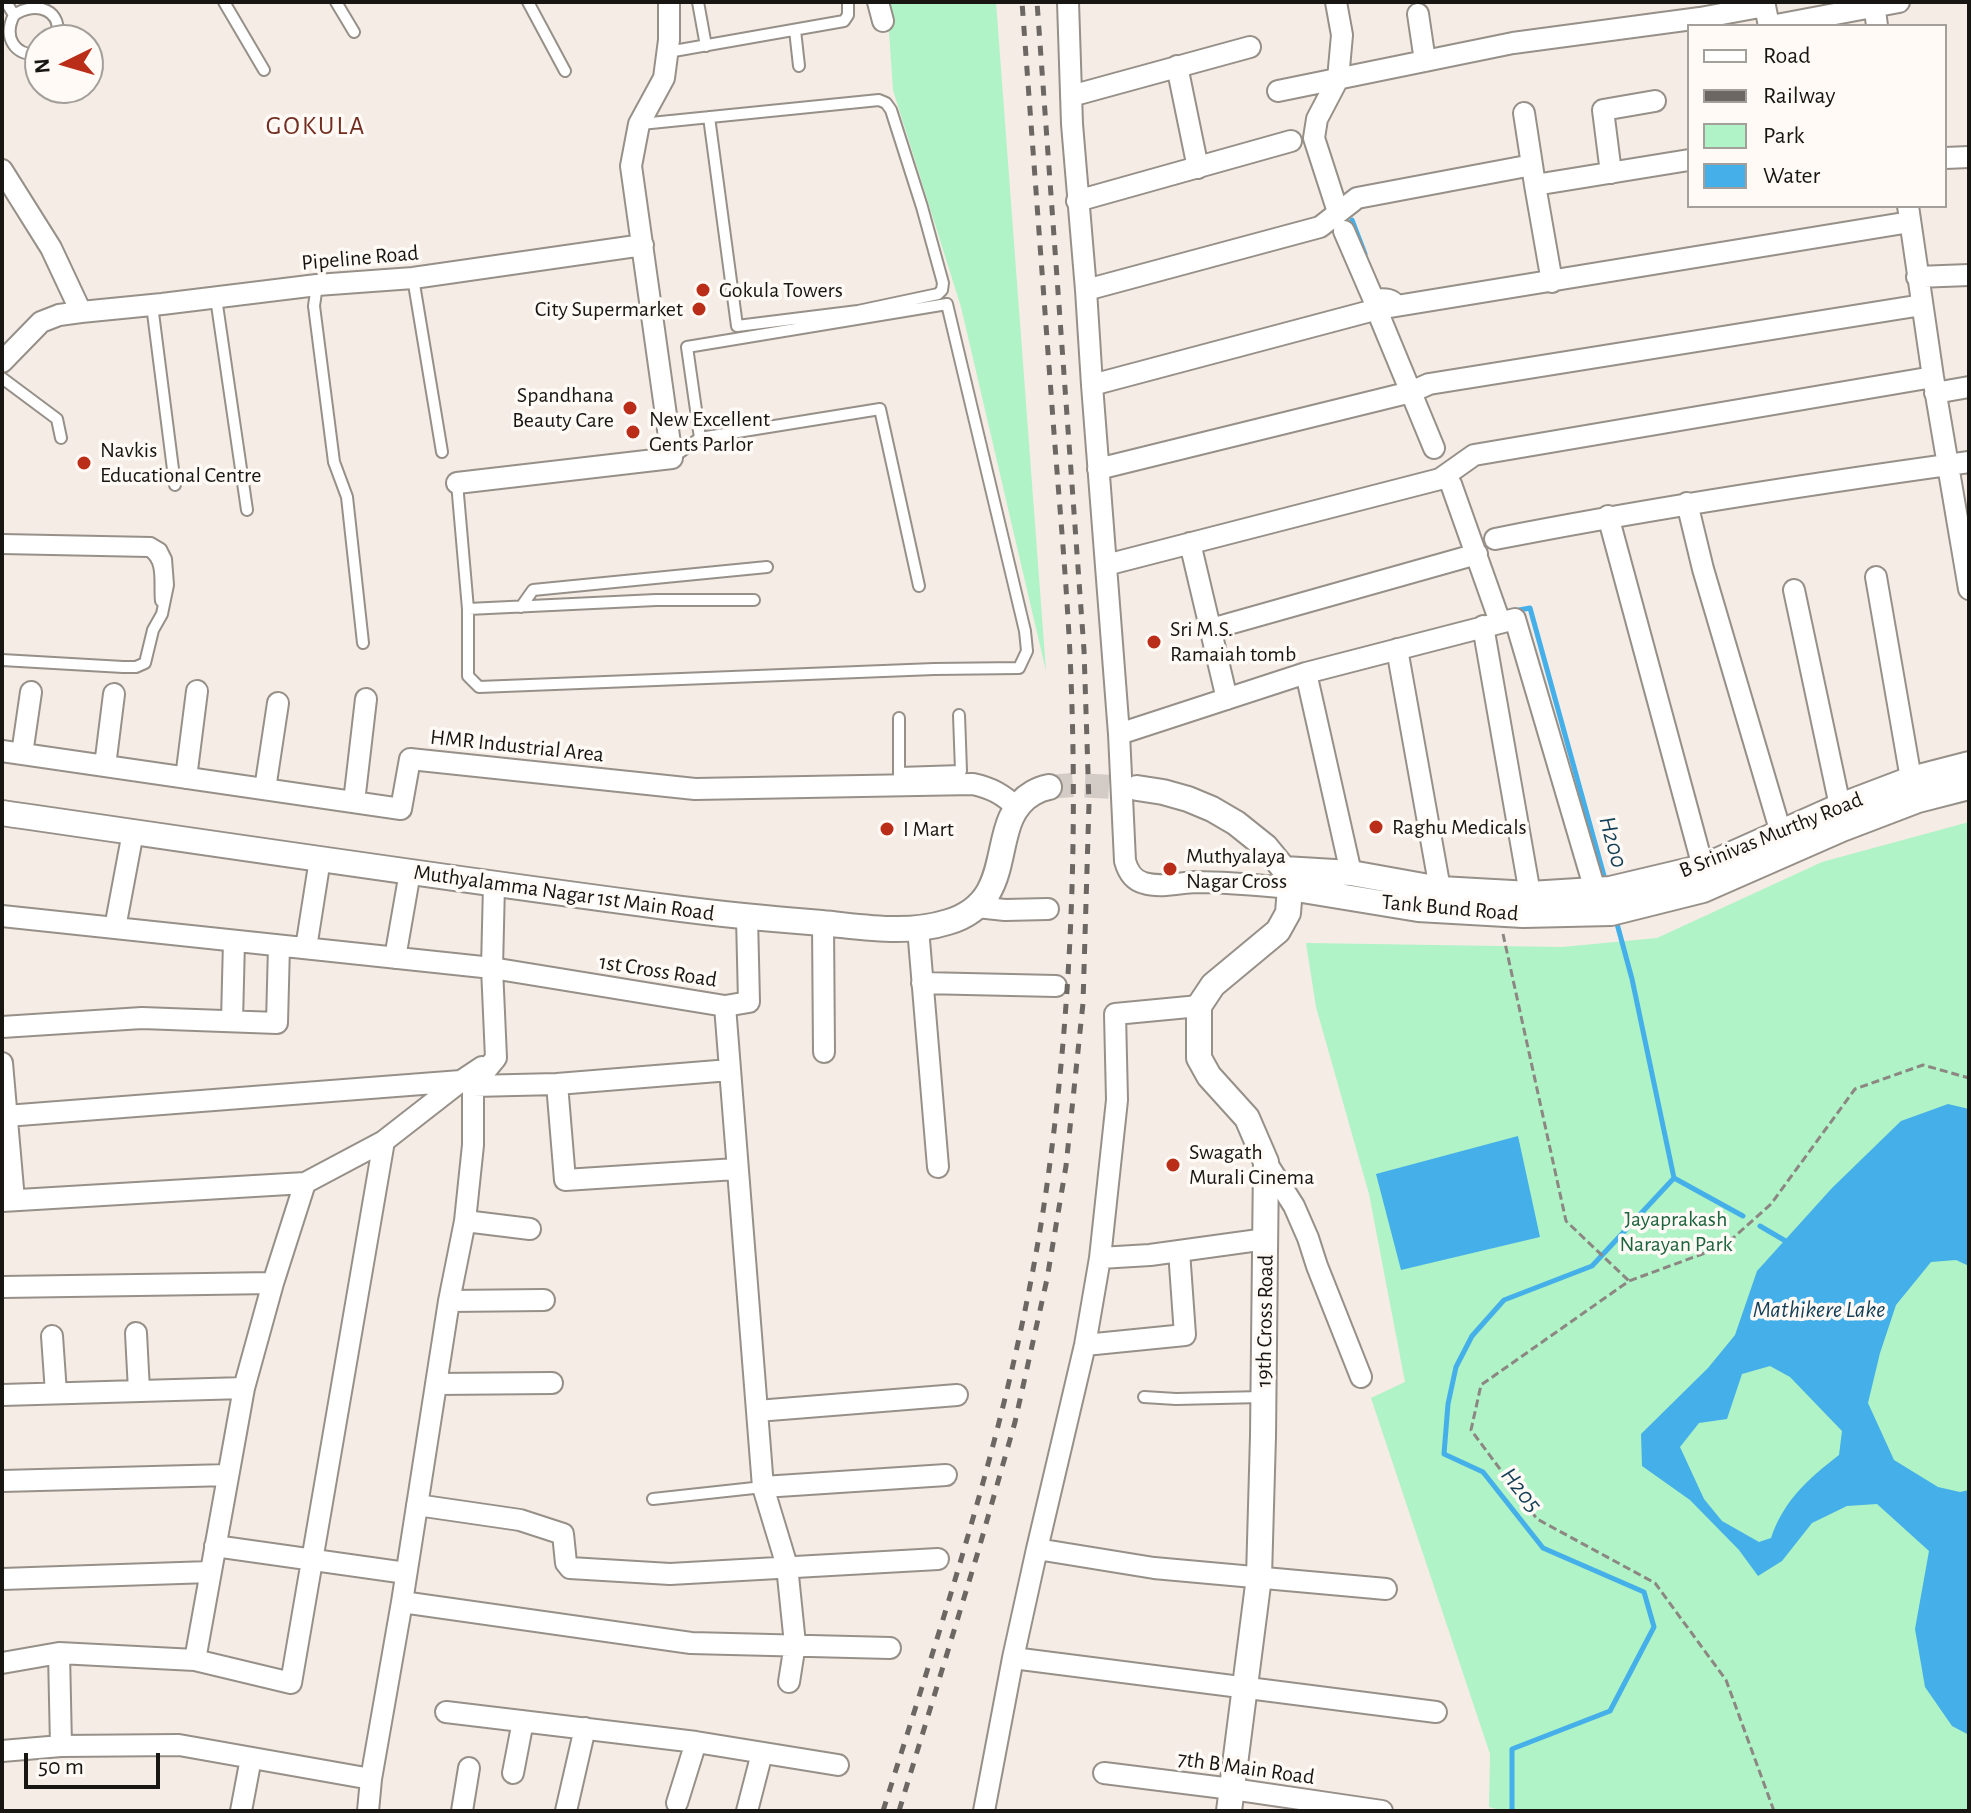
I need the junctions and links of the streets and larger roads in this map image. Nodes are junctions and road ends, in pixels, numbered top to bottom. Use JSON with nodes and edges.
{"nodes":[{"id":1,"x":669,"y":2,"type":"edge"},
{"id":2,"x":1068,"y":2,"type":"edge"},
{"id":3,"x":1336,"y":2,"type":"edge"},
{"id":4,"x":1899,"y":2,"type":"edge"},
{"id":5,"x":1699,"y":10,"type":"edge"},
{"id":6,"x":1875,"y":12,"type":"edge"},
{"id":7,"x":1418,"y":14,"type":"dead end"},
{"id":8,"x":1770,"y":24,"type":"edge"},
{"id":9,"x":1785,"y":24,"type":"edge"},
{"id":10,"x":1250,"y":47,"type":"dead end"},
{"id":11,"x":1425,"y":61,"type":"junction"},
{"id":12,"x":1177,"y":66,"type":"junction"},
{"id":13,"x":1338,"y":79,"type":"junction"},
{"id":14,"x":1278,"y":91,"type":"dead end"},
{"id":15,"x":1071,"y":96,"type":"junction"},
{"id":16,"x":1655,"y":101,"type":"dead end"},
{"id":17,"x":1524,"y":113,"type":"dead end"},
{"id":18,"x":1291,"y":141,"type":"dead end"},
{"id":19,"x":1969,"y":157,"type":"edge"},
{"id":20,"x":1947,"y":158,"type":"edge"},
{"id":21,"x":1687,"y":160,"type":"edge"},
{"id":22,"x":1198,"y":168,"type":"junction"},
{"id":23,"x":2,"y":170,"type":"edge"},
{"id":24,"x":1611,"y":173,"type":"junction"},
{"id":25,"x":1534,"y":175,"type":"junction"},
{"id":26,"x":1077,"y":201,"type":"junction"},
{"id":27,"x":1909,"y":214,"type":"edge"},
{"id":28,"x":1341,"y":222,"type":"junction"},
{"id":29,"x":643,"y":245,"type":"junction"},
{"id":30,"x":1969,"y":275,"type":"edge"},
{"id":31,"x":1917,"y":277,"type":"junction"},
{"id":32,"x":1552,"y":282,"type":"junction"},
{"id":33,"x":1086,"y":290,"type":"junction"},
{"id":34,"x":1922,"y":305,"type":"junction"},
{"id":35,"x":1397,"y":306,"type":"junction"},
{"id":36,"x":81,"y":312,"type":"junction"},
{"id":37,"x":1381,"y":320,"type":"dead end"},
{"id":38,"x":8,"y":355,"type":"edge"},
{"id":39,"x":1092,"y":385,"type":"junction"},
{"id":40,"x":1934,"y":385,"type":"junction"},
{"id":41,"x":1969,"y":387,"type":"edge"},
{"id":42,"x":1411,"y":392,"type":"junction"},
{"id":43,"x":1434,"y":448,"type":"dead end"},
{"id":44,"x":1959,"y":463,"type":"edge"},
{"id":45,"x":1098,"y":469,"type":"junction"},
{"id":46,"x":457,"y":483,"type":"road end"},
{"id":47,"x":1451,"y":484,"type":"dead end"},
{"id":48,"x":1687,"y":503,"type":"junction"},
{"id":49,"x":1608,"y":516,"type":"junction"},
{"id":50,"x":1495,"y":539,"type":"dead end"},
{"id":51,"x":1190,"y":543,"type":"junction"},
{"id":52,"x":1477,"y":554,"type":"junction"},
{"id":53,"x":1106,"y":565,"type":"junction"},
{"id":54,"x":1876,"y":577,"type":"dead end"},
{"id":55,"x":1969,"y":589,"type":"edge"},
{"id":56,"x":1794,"y":590,"type":"dead end"},
{"id":57,"x":1492,"y":624,"type":"junction"},
{"id":58,"x":1211,"y":629,"type":"junction"},
{"id":59,"x":1397,"y":649,"type":"junction"},
{"id":60,"x":1306,"y":673,"type":"junction"},
{"id":61,"x":197,"y":691,"type":"dead end"},
{"id":62,"x":31,"y":692,"type":"dead end"},
{"id":63,"x":114,"y":694,"type":"dead end"},
{"id":64,"x":366,"y":699,"type":"dead end"},
{"id":65,"x":1227,"y":699,"type":"junction"},
{"id":66,"x":278,"y":703,"type":"dead end"},
{"id":67,"x":1119,"y":734,"type":"junction"},
{"id":68,"x":12,"y":753,"type":"edge"},
{"id":69,"x":1969,"y":764,"type":"edge"},
{"id":70,"x":105,"y":766,"type":"junction"},
{"id":71,"x":186,"y":778,"type":"junction"},
{"id":72,"x":1911,"y":779,"type":"junction"},
{"id":73,"x":1049,"y":787,"type":"tunnel mouth"},
{"id":74,"x":1969,"y":787,"type":"edge"},
{"id":75,"x":1137,"y":788,"type":"tunnel mouth"},
{"id":76,"x":265,"y":789,"type":"junction"},
{"id":77,"x":354,"y":802,"type":"junction"},
{"id":78,"x":1840,"y":806,"type":"junction"},
{"id":79,"x":1017,"y":808,"type":"junction"},
{"id":80,"x":2,"y":813,"type":"edge"},
{"id":81,"x":133,"y":832,"type":"junction"},
{"id":82,"x":1781,"y":833,"type":"junction"},
{"id":83,"x":320,"y":859,"type":"junction"},
{"id":84,"x":1703,"y":867,"type":"junction"},
{"id":85,"x":410,"y":872,"type":"junction"},
{"id":86,"x":1351,"y":873,"type":"junction"},
{"id":87,"x":1287,"y":879,"type":"junction"},
{"id":88,"x":494,"y":885,"type":"junction"},
{"id":89,"x":1440,"y":889,"type":"junction"},
{"id":90,"x":1530,"y":894,"type":"junction"},
{"id":91,"x":1608,"y":898,"type":"junction"},
{"id":92,"x":977,"y":907,"type":"junction"},
{"id":93,"x":1048,"y":909,"type":"dead end"},
{"id":94,"x":2,"y":916,"type":"edge"},
{"id":95,"x":747,"y":917,"type":"junction"},
{"id":96,"x":823,"y":923,"type":"junction"},
{"id":97,"x":115,"y":928,"type":"junction"},
{"id":98,"x":918,"y":928,"type":"junction"},
{"id":99,"x":234,"y":941,"type":"junction"},
{"id":100,"x":279,"y":946,"type":"junction"},
{"id":101,"x":306,"y":948,"type":"junction"},
{"id":102,"x":395,"y":958,"type":"junction"},
{"id":103,"x":492,"y":968,"type":"junction"},
{"id":104,"x":922,"y":983,"type":"junction"},
{"id":105,"x":1056,"y":986,"type":"dead end"},
{"id":106,"x":725,"y":1006,"type":"junction"},
{"id":107,"x":1199,"y":1006,"type":"junction"},
{"id":108,"x":232,"y":1021,"type":"junction"},
{"id":109,"x":2,"y":1027,"type":"edge"},
{"id":110,"x":824,"y":1052,"type":"dead end"},
{"id":111,"x":2,"y":1063,"type":"edge"},
{"id":112,"x":730,"y":1070,"type":"junction"},
{"id":113,"x":467,"y":1084,"type":"junction"},
{"id":114,"x":557,"y":1084,"type":"junction"},
{"id":115,"x":6,"y":1116,"type":"junction"},
{"id":116,"x":384,"y":1141,"type":"junction"},
{"id":117,"x":1266,"y":1162,"type":"junction"},
{"id":118,"x":938,"y":1167,"type":"dead end"},
{"id":119,"x":736,"y":1169,"type":"junction"},
{"id":120,"x":305,"y":1183,"type":"junction"},
{"id":121,"x":8,"y":1200,"type":"edge"},
{"id":122,"x":465,"y":1221,"type":"junction"},
{"id":123,"x":530,"y":1229,"type":"dead end"},
{"id":124,"x":1266,"y":1239,"type":"junction"},
{"id":125,"x":1179,"y":1251,"type":"junction"},
{"id":126,"x":1100,"y":1258,"type":"junction"},
{"id":127,"x":273,"y":1283,"type":"junction"},
{"id":128,"x":2,"y":1287,"type":"edge"},
{"id":129,"x":544,"y":1300,"type":"dead end"},
{"id":130,"x":449,"y":1301,"type":"junction"},
{"id":131,"x":136,"y":1333,"type":"dead end"},
{"id":132,"x":52,"y":1336,"type":"dead end"},
{"id":133,"x":1085,"y":1345,"type":"junction"},
{"id":134,"x":1361,"y":1377,"type":"dead end"},
{"id":135,"x":552,"y":1383,"type":"dead end"},
{"id":136,"x":436,"y":1384,"type":"junction"},
{"id":137,"x":244,"y":1388,"type":"junction"},
{"id":138,"x":139,"y":1391,"type":"junction"},
{"id":139,"x":56,"y":1393,"type":"junction"},
{"id":140,"x":2,"y":1395,"type":"edge"},
{"id":141,"x":957,"y":1395,"type":"dead end"},
{"id":142,"x":757,"y":1411,"type":"junction"},
{"id":143,"x":228,"y":1475,"type":"junction"},
{"id":144,"x":946,"y":1475,"type":"dead end"},
{"id":145,"x":2,"y":1481,"type":"edge"},
{"id":146,"x":763,"y":1487,"type":"junction"},
{"id":147,"x":417,"y":1505,"type":"junction"},
{"id":148,"x":215,"y":1546,"type":"junction"},
{"id":149,"x":1037,"y":1549,"type":"junction"},
{"id":150,"x":938,"y":1559,"type":"dead end"},
{"id":151,"x":313,"y":1561,"type":"junction"},
{"id":152,"x":787,"y":1566,"type":"junction"},
{"id":153,"x":210,"y":1572,"type":"junction"},
{"id":154,"x":406,"y":1573,"type":"junction"},
{"id":155,"x":1259,"y":1577,"type":"junction"},
{"id":156,"x":2,"y":1579,"type":"edge"},
{"id":157,"x":1386,"y":1589,"type":"dead end"},
{"id":158,"x":402,"y":1602,"type":"junction"},
{"id":159,"x":795,"y":1644,"type":"junction"},
{"id":160,"x":890,"y":1648,"type":"dead end"},
{"id":161,"x":59,"y":1653,"type":"junction"},
{"id":162,"x":1013,"y":1658,"type":"junction"},
{"id":163,"x":195,"y":1660,"type":"junction"},
{"id":164,"x":2,"y":1663,"type":"edge"},
{"id":165,"x":789,"y":1682,"type":"dead end"},
{"id":166,"x":1244,"y":1689,"type":"junction"},
{"id":167,"x":446,"y":1712,"type":"dead end"},
{"id":168,"x":1436,"y":1712,"type":"dead end"},
{"id":169,"x":523,"y":1721,"type":"junction"},
{"id":170,"x":585,"y":1728,"type":"junction"},
{"id":171,"x":696,"y":1742,"type":"junction"},
{"id":172,"x":61,"y":1746,"type":"junction"},
{"id":173,"x":2,"y":1751,"type":"edge"},
{"id":174,"x":762,"y":1753,"type":"junction"},
{"id":175,"x":251,"y":1758,"type":"junction"},
{"id":176,"x":838,"y":1765,"type":"dead end"},
{"id":177,"x":469,"y":1768,"type":"dead end"},
{"id":178,"x":513,"y":1773,"type":"dead end"},
{"id":179,"x":1104,"y":1773,"type":"dead end"},
{"id":180,"x":371,"y":1779,"type":"junction"},
{"id":181,"x":1231,"y":1800,"type":"edge"},
{"id":182,"x":677,"y":1803,"type":"dead end"},
{"id":183,"x":241,"y":1811,"type":"edge"},
{"id":184,"x":368,"y":1811,"type":"edge"},
{"id":185,"x":462,"y":1811,"type":"edge"},
{"id":186,"x":566,"y":1811,"type":"edge"},
{"id":187,"x":747,"y":1811,"type":"edge"},
{"id":188,"x":984,"y":1811,"type":"edge"},
{"id":189,"x":1382,"y":1811,"type":"edge"}],
"edges":[{"from":1,"to":29,"type":"street"},
{"from":2,"to":15,"type":"street"},
{"from":3,"to":13,"type":"street"},
{"from":4,"to":6,"type":"street"},
{"from":5,"to":8,"type":"street"},
{"from":5,"to":11,"type":"street"},
{"from":6,"to":9,"type":"street"},
{"from":7,"to":11,"type":"street"},
{"from":10,"to":12,"type":"street"},
{"from":11,"to":13,"type":"street"},
{"from":12,"to":15,"type":"street"},
{"from":12,"to":22,"type":"street"},
{"from":13,"to":14,"type":"street"},
{"from":13,"to":28,"type":"street"},
{"from":15,"to":26,"type":"street"},
{"from":16,"to":24,"type":"street"},
{"from":17,"to":25,"type":"street"},
{"from":18,"to":22,"type":"street"},
{"from":19,"to":20,"type":"street"},
{"from":21,"to":24,"type":"street"},
{"from":22,"to":26,"type":"street"},
{"from":23,"to":36,"type":"street"},
{"from":24,"to":25,"type":"street"},
{"from":25,"to":28,"type":"street"},
{"from":25,"to":32,"type":"street"},
{"from":26,"to":33,"type":"street"},
{"from":27,"to":31,"type":"street"},
{"from":27,"to":32,"type":"street"},
{"from":28,"to":33,"type":"street"},
{"from":28,"to":35,"type":"street"},
{"from":29,"to":36,"type":"street","name":"Pipeline Road"},
{"from":29,"to":46,"type":"street"},
{"from":30,"to":31,"type":"street"},
{"from":31,"to":34,"type":"street"},
{"from":32,"to":35,"type":"street"},
{"from":33,"to":39,"type":"street"},
{"from":34,"to":40,"type":"street"},
{"from":34,"to":42,"type":"street"},
{"from":35,"to":39,"type":"street"},
{"from":36,"to":38,"type":"street","name":"Pipeline Road"},
{"from":37,"to":42,"type":"street"},
{"from":39,"to":45,"type":"street"},
{"from":40,"to":41,"type":"street"},
{"from":40,"to":44,"type":"street"},
{"from":40,"to":51,"type":"street"},
{"from":42,"to":43,"type":"street"},
{"from":42,"to":45,"type":"street"},
{"from":44,"to":48,"type":"street"},
{"from":44,"to":55,"type":"street"},
{"from":45,"to":53,"type":"street"},
{"from":47,"to":52,"type":"street"},
{"from":48,"to":49,"type":"street"},
{"from":48,"to":82,"type":"street"},
{"from":49,"to":50,"type":"street"},
{"from":49,"to":84,"type":"street"},
{"from":51,"to":53,"type":"street"},
{"from":51,"to":58,"type":"street"},
{"from":52,"to":57,"type":"street"},
{"from":52,"to":58,"type":"street"},
{"from":53,"to":67,"type":"street"},
{"from":54,"to":72,"type":"street"},
{"from":56,"to":78,"type":"street"},
{"from":57,"to":59,"type":"street"},
{"from":57,"to":90,"type":"street"},
{"from":57,"to":91,"type":"street"},
{"from":58,"to":65,"type":"street"},
{"from":59,"to":60,"type":"street"},
{"from":59,"to":89,"type":"street"},
{"from":60,"to":65,"type":"street"},
{"from":60,"to":86,"type":"street"},
{"from":61,"to":71,"type":"street"},
{"from":62,"to":68,"type":"street"},
{"from":63,"to":70,"type":"street"},
{"from":64,"to":77,"type":"street"},
{"from":65,"to":67,"type":"street"},
{"from":66,"to":76,"type":"street"},
{"from":67,"to":87,"type":"street"},
{"from":68,"to":70,"type":"street","name":"HMR Industrial Area"},
{"from":69,"to":72,"type":"street","name":"B Srinivas Murthy Road"},
{"from":70,"to":71,"type":"street","name":"HMR Industrial Area"},
{"from":71,"to":76,"type":"street","name":"HMR Industrial Area"},
{"from":72,"to":78,"type":"street","name":"B Srinivas Murthy Road"},
{"from":73,"to":79,"type":"street"},
{"from":74,"to":91,"type":"street","name":"Tank Bund Road"},
{"from":75,"to":87,"type":"street"},
{"from":76,"to":77,"type":"street","name":"HMR Industrial Area"},
{"from":77,"to":79,"type":"street","name":"HMR Industrial Area"},
{"from":78,"to":82,"type":"street","name":"B Srinivas Murthy Road"},
{"from":79,"to":92,"type":"street"},
{"from":80,"to":81,"type":"street","name":"Muthyalamma Nagar 1st Main Road"},
{"from":81,"to":83,"type":"street","name":"Muthyalamma Nagar 1st Main Road"},
{"from":81,"to":97,"type":"street"},
{"from":82,"to":84,"type":"street","name":"B Srinivas Murthy Road"},
{"from":83,"to":85,"type":"street","name":"Muthyalamma Nagar 1st Main Road"},
{"from":83,"to":101,"type":"street"},
{"from":84,"to":91,"type":"street","name":"B Srinivas Murthy Road"},
{"from":85,"to":88,"type":"street","name":"Muthyalamma Nagar 1st Main Road"},
{"from":85,"to":102,"type":"street"},
{"from":86,"to":87,"type":"street","name":"B Srinivas Murthy Road"},
{"from":86,"to":89,"type":"street","name":"B Srinivas Murthy Road"},
{"from":87,"to":91,"type":"street","name":"Tank Bund Road"},
{"from":87,"to":107,"type":"street"},
{"from":88,"to":95,"type":"street","name":"Muthyalamma Nagar 1st Main Road"},
{"from":88,"to":103,"type":"street"},
{"from":89,"to":90,"type":"street","name":"B Srinivas Murthy Road"},
{"from":90,"to":91,"type":"street","name":"B Srinivas Murthy Road"},
{"from":92,"to":93,"type":"street"},
{"from":92,"to":98,"type":"street","name":"Muthyalamma Nagar 1st Main Road"},
{"from":94,"to":97,"type":"street","name":"1st Cross Road"},
{"from":95,"to":96,"type":"street","name":"Muthyalamma Nagar 1st Main Road"},
{"from":95,"to":106,"type":"street"},
{"from":96,"to":98,"type":"street","name":"Muthyalamma Nagar 1st Main Road"},
{"from":96,"to":110,"type":"street"},
{"from":97,"to":99,"type":"street","name":"1st Cross Road"},
{"from":98,"to":104,"type":"street"},
{"from":99,"to":100,"type":"street","name":"1st Cross Road"},
{"from":99,"to":108,"type":"street"},
{"from":100,"to":101,"type":"street","name":"1st Cross Road"},
{"from":100,"to":108,"type":"street"},
{"from":101,"to":102,"type":"street","name":"1st Cross Road"},
{"from":102,"to":103,"type":"street","name":"1st Cross Road"},
{"from":103,"to":106,"type":"street","name":"1st Cross Road"},
{"from":103,"to":113,"type":"street"},
{"from":104,"to":105,"type":"street"},
{"from":104,"to":118,"type":"street"},
{"from":106,"to":112,"type":"street","name":"1st Cross Road"},
{"from":107,"to":117,"type":"street","name":"19th Cross Road"},
{"from":107,"to":126,"type":"street"},
{"from":108,"to":109,"type":"street"},
{"from":111,"to":115,"type":"street"},
{"from":112,"to":114,"type":"street"},
{"from":112,"to":119,"type":"street","name":"1st Cross Road"},
{"from":113,"to":114,"type":"street"},
{"from":113,"to":115,"type":"street"},
{"from":113,"to":116,"type":"street"},
{"from":113,"to":122,"type":"street"},
{"from":114,"to":119,"type":"street"},
{"from":115,"to":121,"type":"street"},
{"from":116,"to":120,"type":"street"},
{"from":116,"to":151,"type":"street"},
{"from":117,"to":124,"type":"street","name":"19th Cross Road"},
{"from":117,"to":134,"type":"street"},
{"from":119,"to":142,"type":"street","name":"1st Cross Road"},
{"from":120,"to":121,"type":"street"},
{"from":120,"to":127,"type":"street"},
{"from":122,"to":123,"type":"street"},
{"from":122,"to":130,"type":"street"},
{"from":124,"to":125,"type":"street"},
{"from":124,"to":155,"type":"street","name":"19th Cross Road"},
{"from":125,"to":126,"type":"street"},
{"from":125,"to":133,"type":"street"},
{"from":126,"to":133,"type":"street"},
{"from":127,"to":128,"type":"street"},
{"from":127,"to":137,"type":"street"},
{"from":129,"to":130,"type":"street"},
{"from":130,"to":136,"type":"street"},
{"from":131,"to":138,"type":"street"},
{"from":132,"to":139,"type":"street"},
{"from":133,"to":149,"type":"street"},
{"from":135,"to":136,"type":"street"},
{"from":136,"to":147,"type":"street"},
{"from":137,"to":138,"type":"street"},
{"from":137,"to":143,"type":"street"},
{"from":138,"to":139,"type":"street"},
{"from":139,"to":140,"type":"street"},
{"from":141,"to":142,"type":"street"},
{"from":142,"to":146,"type":"street","name":"1st Cross Road"},
{"from":143,"to":145,"type":"street"},
{"from":143,"to":148,"type":"street"},
{"from":144,"to":146,"type":"street"},
{"from":146,"to":152,"type":"street","name":"1st Cross Road"},
{"from":147,"to":152,"type":"street"},
{"from":147,"to":154,"type":"street"},
{"from":148,"to":151,"type":"street"},
{"from":148,"to":153,"type":"street"},
{"from":149,"to":155,"type":"street"},
{"from":149,"to":162,"type":"street"},
{"from":150,"to":152,"type":"street"},
{"from":151,"to":154,"type":"street"},
{"from":151,"to":163,"type":"street"},
{"from":152,"to":159,"type":"street","name":"1st Cross Road"},
{"from":153,"to":156,"type":"street"},
{"from":153,"to":163,"type":"street"},
{"from":154,"to":158,"type":"street"},
{"from":155,"to":157,"type":"street"},
{"from":155,"to":166,"type":"street","name":"19th Cross Road"},
{"from":158,"to":159,"type":"street"},
{"from":158,"to":180,"type":"street"},
{"from":159,"to":160,"type":"street"},
{"from":159,"to":165,"type":"street","name":"1st Cross Road"},
{"from":161,"to":163,"type":"street"},
{"from":161,"to":164,"type":"street"},
{"from":161,"to":172,"type":"street"},
{"from":162,"to":166,"type":"street"},
{"from":162,"to":188,"type":"street"},
{"from":166,"to":168,"type":"street"},
{"from":166,"to":181,"type":"street","name":"19th Cross Road"},
{"from":167,"to":169,"type":"street"},
{"from":169,"to":170,"type":"street"},
{"from":169,"to":178,"type":"street"},
{"from":170,"to":171,"type":"street"},
{"from":170,"to":186,"type":"street"},
{"from":171,"to":174,"type":"street"},
{"from":171,"to":182,"type":"street"},
{"from":172,"to":173,"type":"street"},
{"from":172,"to":175,"type":"street"},
{"from":174,"to":176,"type":"street"},
{"from":174,"to":187,"type":"street"},
{"from":175,"to":180,"type":"street"},
{"from":175,"to":183,"type":"street"},
{"from":177,"to":185,"type":"street"},
{"from":179,"to":181,"type":"street","name":"7th B Main Road"},
{"from":180,"to":184,"type":"street"},
{"from":181,"to":189,"type":"street","name":"7th B Main Road"}]}
